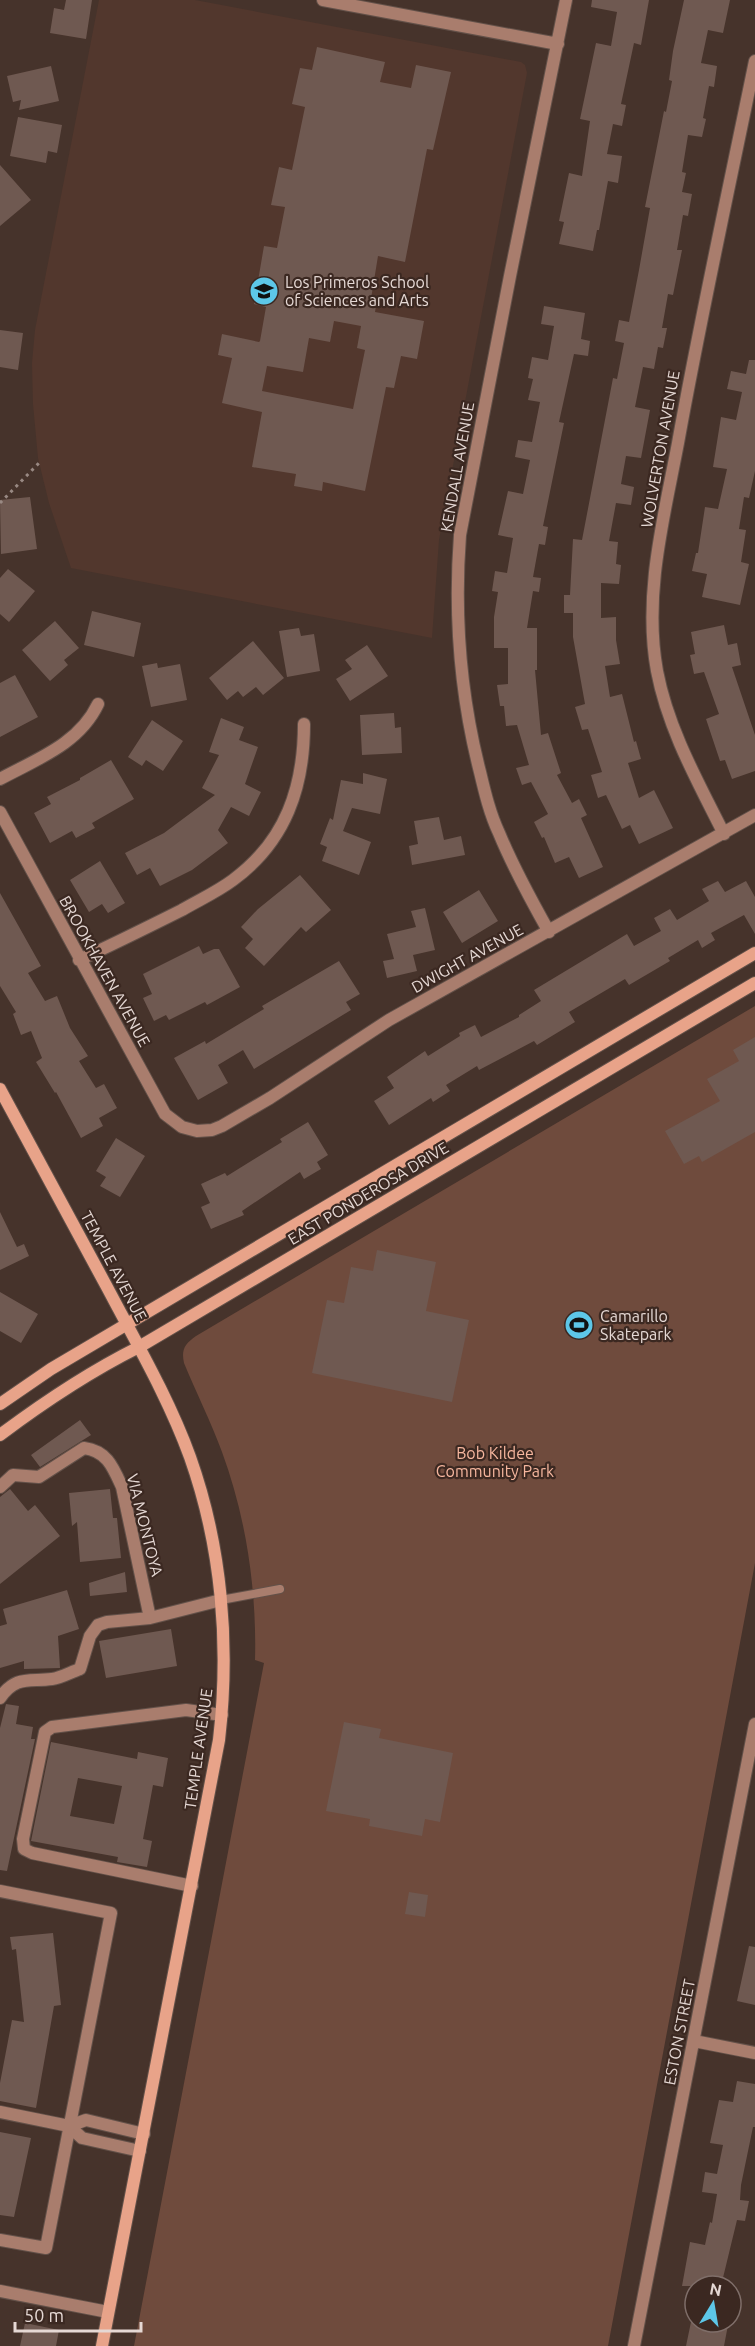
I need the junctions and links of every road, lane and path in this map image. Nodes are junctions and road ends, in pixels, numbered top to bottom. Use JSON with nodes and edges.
{"nodes":[{"id":1,"x":323,"y":0,"type":"edge"},
{"id":2,"x":566,"y":0,"type":"edge"},
{"id":3,"x":558,"y":44,"type":"junction"},
{"id":4,"x":755,"y":61,"type":"edge"},
{"id":5,"x":39,"y":463,"type":"dead end"},
{"id":6,"x":0,"y":503,"type":"edge"},
{"id":7,"x":98,"y":704,"type":"dead end"},
{"id":8,"x":304,"y":724,"type":"dead end"},
{"id":9,"x":0,"y":779,"type":"edge"},
{"id":10,"x":0,"y":812,"type":"edge"},
{"id":11,"x":755,"y":815,"type":"edge"},
{"id":12,"x":724,"y":834,"type":"junction"},
{"id":13,"x":549,"y":932,"type":"junction"},
{"id":14,"x":755,"y":953,"type":"edge"},
{"id":15,"x":79,"y":960,"type":"junction"},
{"id":16,"x":755,"y":983,"type":"edge"},
{"id":17,"x":0,"y":1089,"type":"edge"},
{"id":18,"x":197,"y":1131,"type":"joint"},
{"id":19,"x":127,"y":1324,"type":"junction"},
{"id":20,"x":138,"y":1347,"type":"junction"},
{"id":21,"x":0,"y":1404,"type":"edge"},
{"id":22,"x":0,"y":1435,"type":"edge"},
{"id":23,"x":0,"y":1487,"type":"edge"},
{"id":24,"x":280,"y":1589,"type":"dead end"},
{"id":25,"x":221,"y":1600,"type":"junction"},
{"id":26,"x":150,"y":1618,"type":"junction"},
{"id":27,"x":0,"y":1698,"type":"edge"},
{"id":28,"x":222,"y":1715,"type":"junction"},
{"id":29,"x":755,"y":1724,"type":"edge"},
{"id":30,"x":192,"y":1886,"type":"junction"},
{"id":31,"x":0,"y":1892,"type":"edge"},
{"id":32,"x":694,"y":2041,"type":"junction"},
{"id":33,"x":755,"y":2053,"type":"edge"},
{"id":34,"x":0,"y":2112,"type":"edge"},
{"id":35,"x":69,"y":2126,"type":"junction"},
{"id":36,"x":144,"y":2134,"type":"junction"},
{"id":37,"x":140,"y":2151,"type":"junction"},
{"id":38,"x":0,"y":2240,"type":"edge"},
{"id":39,"x":0,"y":2291,"type":"edge"},
{"id":40,"x":108,"y":2312,"type":"junction"},
{"id":41,"x":102,"y":2346,"type":"edge"},
{"id":42,"x":634,"y":2346,"type":"edge"}],
"edges":[{"from":1,"to":3,"type":"street"},
{"from":2,"to":3,"type":"street","name":"KENDALL AVENUE"},
{"from":3,"to":13,"type":"street","name":"KENDALL AVENUE"},
{"from":4,"to":12,"type":"street","name":"WOLVERTON AVENUE"},
{"from":5,"to":6,"type":"path"},
{"from":7,"to":9,"type":"street"},
{"from":8,"to":15,"type":"street"},
{"from":10,"to":15,"type":"street","name":"BROOKHAVEN AVENUE"},
{"from":11,"to":12,"type":"street","name":"DWIGHT AVENUE"},
{"from":12,"to":13,"type":"street","name":"DWIGHT AVENUE"},
{"from":13,"to":18,"type":"street","name":"DWIGHT AVENUE"},
{"from":14,"to":19,"type":"main road","name":"EAST PONDEROSA DRIVE"},
{"from":15,"to":18,"type":"street","name":"BROOKHAVEN AVENUE"},
{"from":16,"to":20,"type":"main road","name":"EAST PONDEROSA DRIVE"},
{"from":17,"to":19,"type":"main road","name":"TEMPLE AVENUE"},
{"from":19,"to":20,"type":"main road","name":"TEMPLE AVENUE"},
{"from":19,"to":21,"type":"main road","name":"EAST PONDEROSA DRIVE"},
{"from":20,"to":22,"type":"main road","name":"EAST PONDEROSA DRIVE"},
{"from":20,"to":25,"type":"main road","name":"TEMPLE AVENUE"},
{"from":23,"to":26,"type":"street","name":"VIA MONTOYA"},
{"from":24,"to":25,"type":"lane"},
{"from":25,"to":26,"type":"street"},
{"from":25,"to":28,"type":"main road","name":"TEMPLE AVENUE"},
{"from":26,"to":27,"type":"street"},
{"from":28,"to":30,"type":"main road","name":"TEMPLE AVENUE"},
{"from":28,"to":30,"type":"street"},
{"from":29,"to":32,"type":"street","name":"ESTON STREET"},
{"from":30,"to":36,"type":"main road","name":"TEMPLE AVENUE"},
{"from":31,"to":35,"type":"street"},
{"from":32,"to":33,"type":"street"},
{"from":32,"to":42,"type":"street","name":"ESTON STREET"},
{"from":34,"to":35,"type":"street"},
{"from":35,"to":36,"type":"street"},
{"from":35,"to":37,"type":"street"},
{"from":35,"to":38,"type":"street"},
{"from":36,"to":37,"type":"main road","name":"TEMPLE AVENUE"},
{"from":37,"to":40,"type":"main road","name":"TEMPLE AVENUE"},
{"from":39,"to":40,"type":"street"},
{"from":40,"to":41,"type":"main road","name":"TEMPLE AVENUE"}]}
